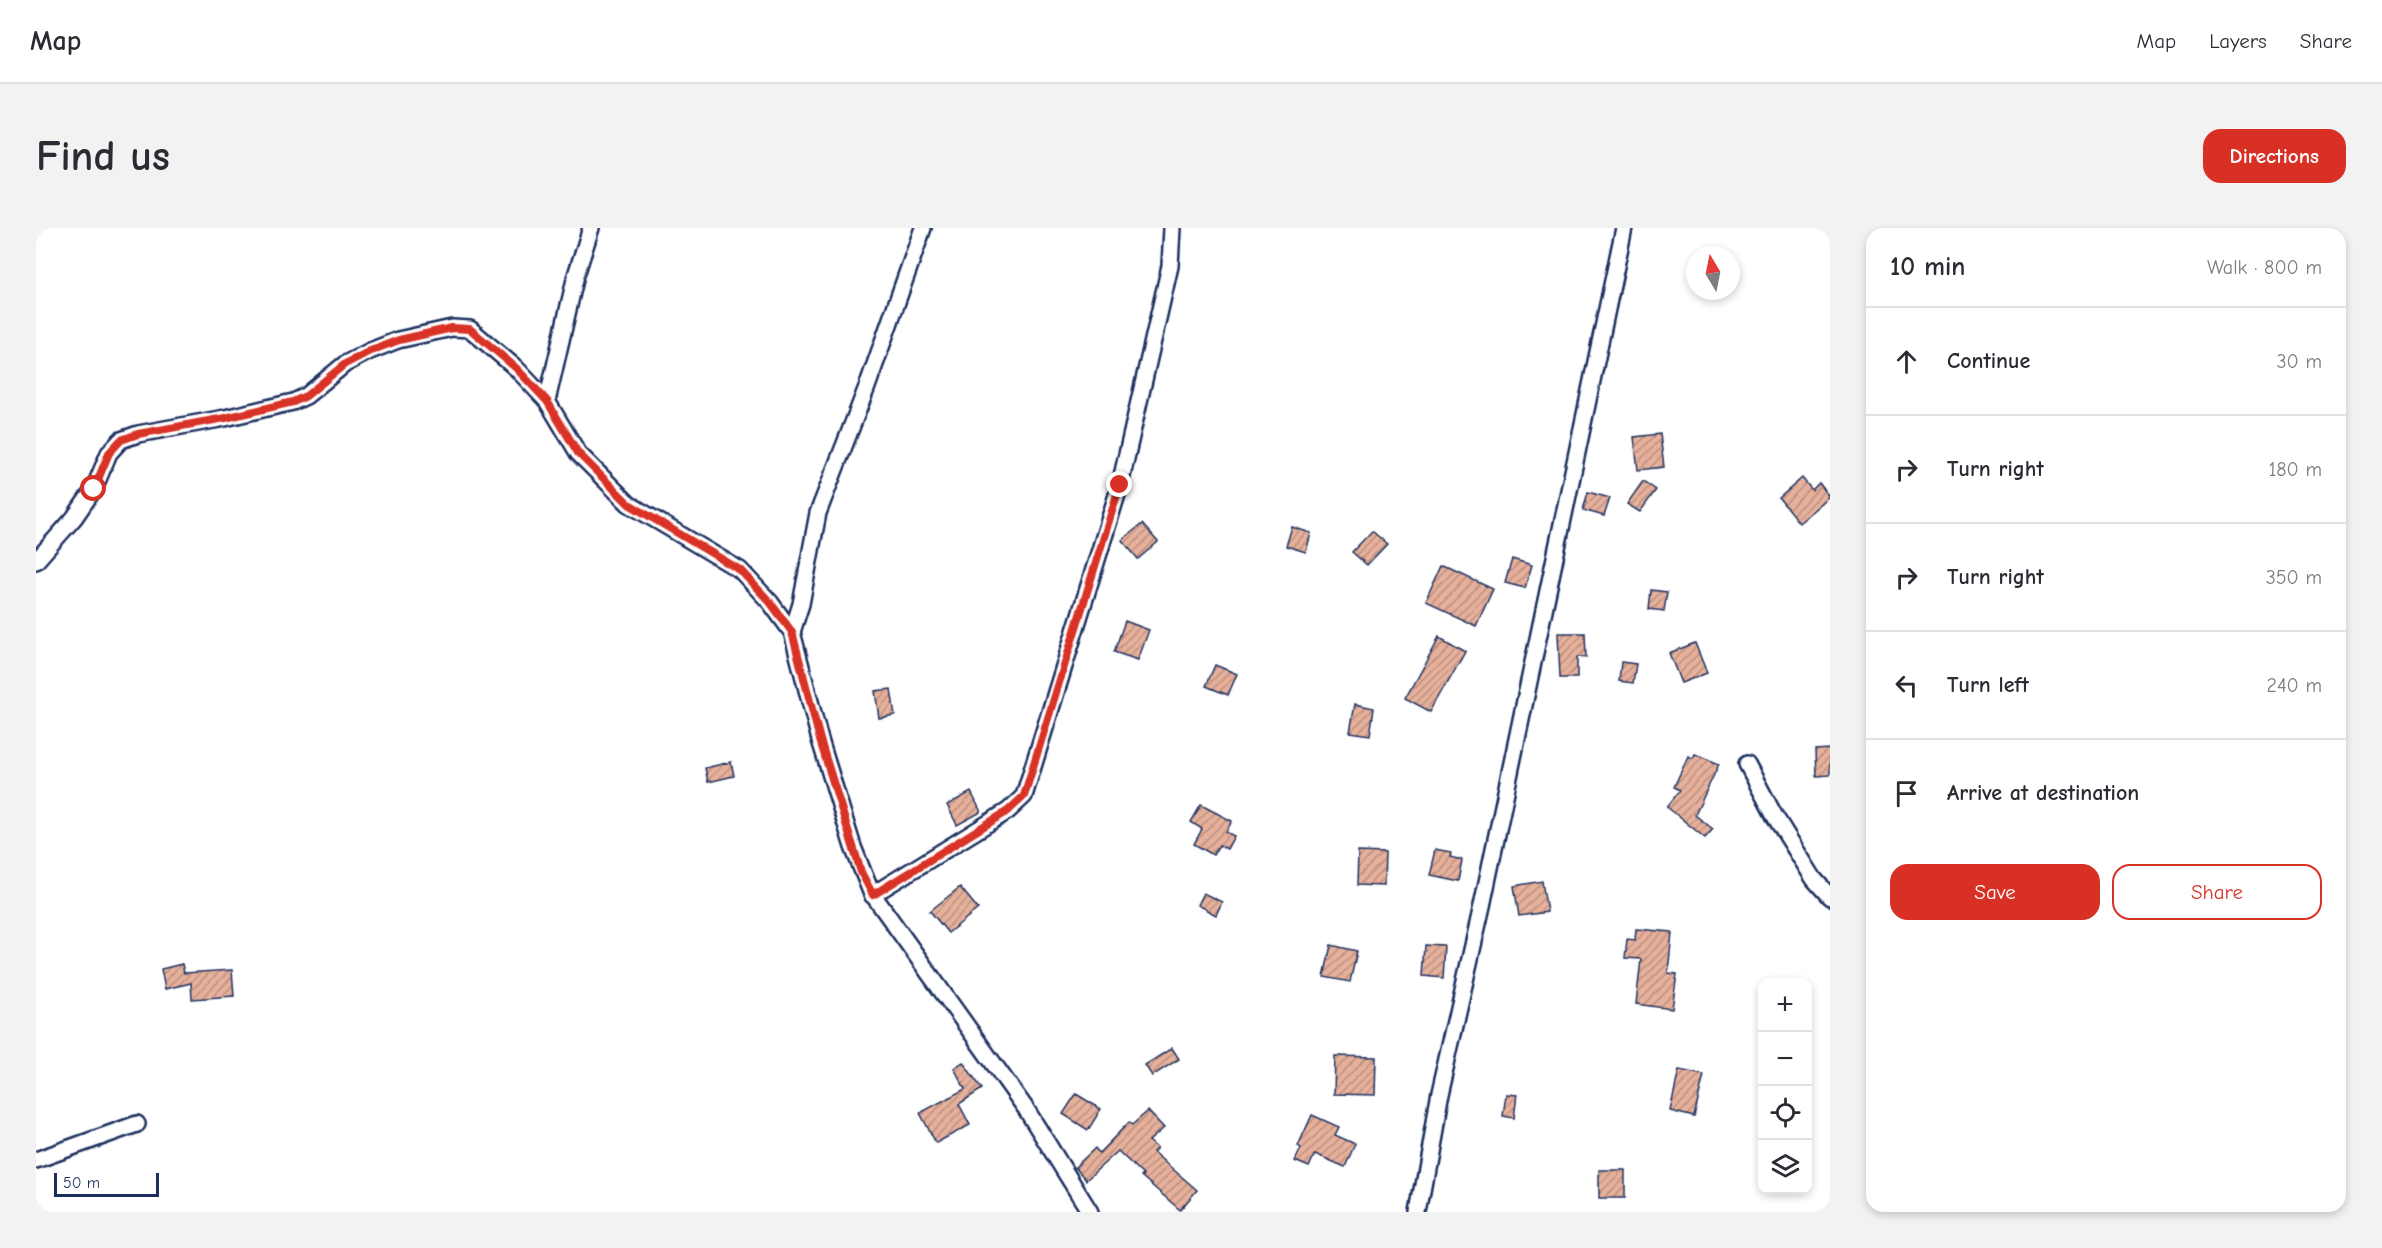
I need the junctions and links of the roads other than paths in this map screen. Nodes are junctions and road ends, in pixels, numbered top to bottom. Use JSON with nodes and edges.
{"nodes":[{"id":1,"x":591,"y":228,"type":"edge"},
{"id":2,"x":923,"y":228,"type":"edge"},
{"id":3,"x":1172,"y":228,"type":"edge"},
{"id":4,"x":1623,"y":228,"type":"edge"},
{"id":5,"x":547,"y":401,"type":"junction"},
{"id":6,"x":36,"y":561,"type":"edge"},
{"id":7,"x":792,"y":632,"type":"junction"},
{"id":8,"x":1747,"y":764,"type":"dead end"},
{"id":9,"x":873,"y":895,"type":"junction"},
{"id":10,"x":1830,"y":897,"type":"edge"},
{"id":11,"x":137,"y":1124,"type":"dead end"},
{"id":12,"x":36,"y":1160,"type":"edge"},
{"id":13,"x":1090,"y":1212,"type":"edge"},
{"id":14,"x":1418,"y":1212,"type":"edge"}],
"edges":[{"from":1,"to":5,"type":"street"},
{"from":2,"to":7,"type":"street"},
{"from":3,"to":9,"type":"street"},
{"from":4,"to":14,"type":"street"},
{"from":5,"to":6,"type":"street"},
{"from":5,"to":7,"type":"street"},
{"from":7,"to":9,"type":"street"},
{"from":8,"to":10,"type":"street"},
{"from":9,"to":13,"type":"street"},
{"from":11,"to":12,"type":"street"}]}
